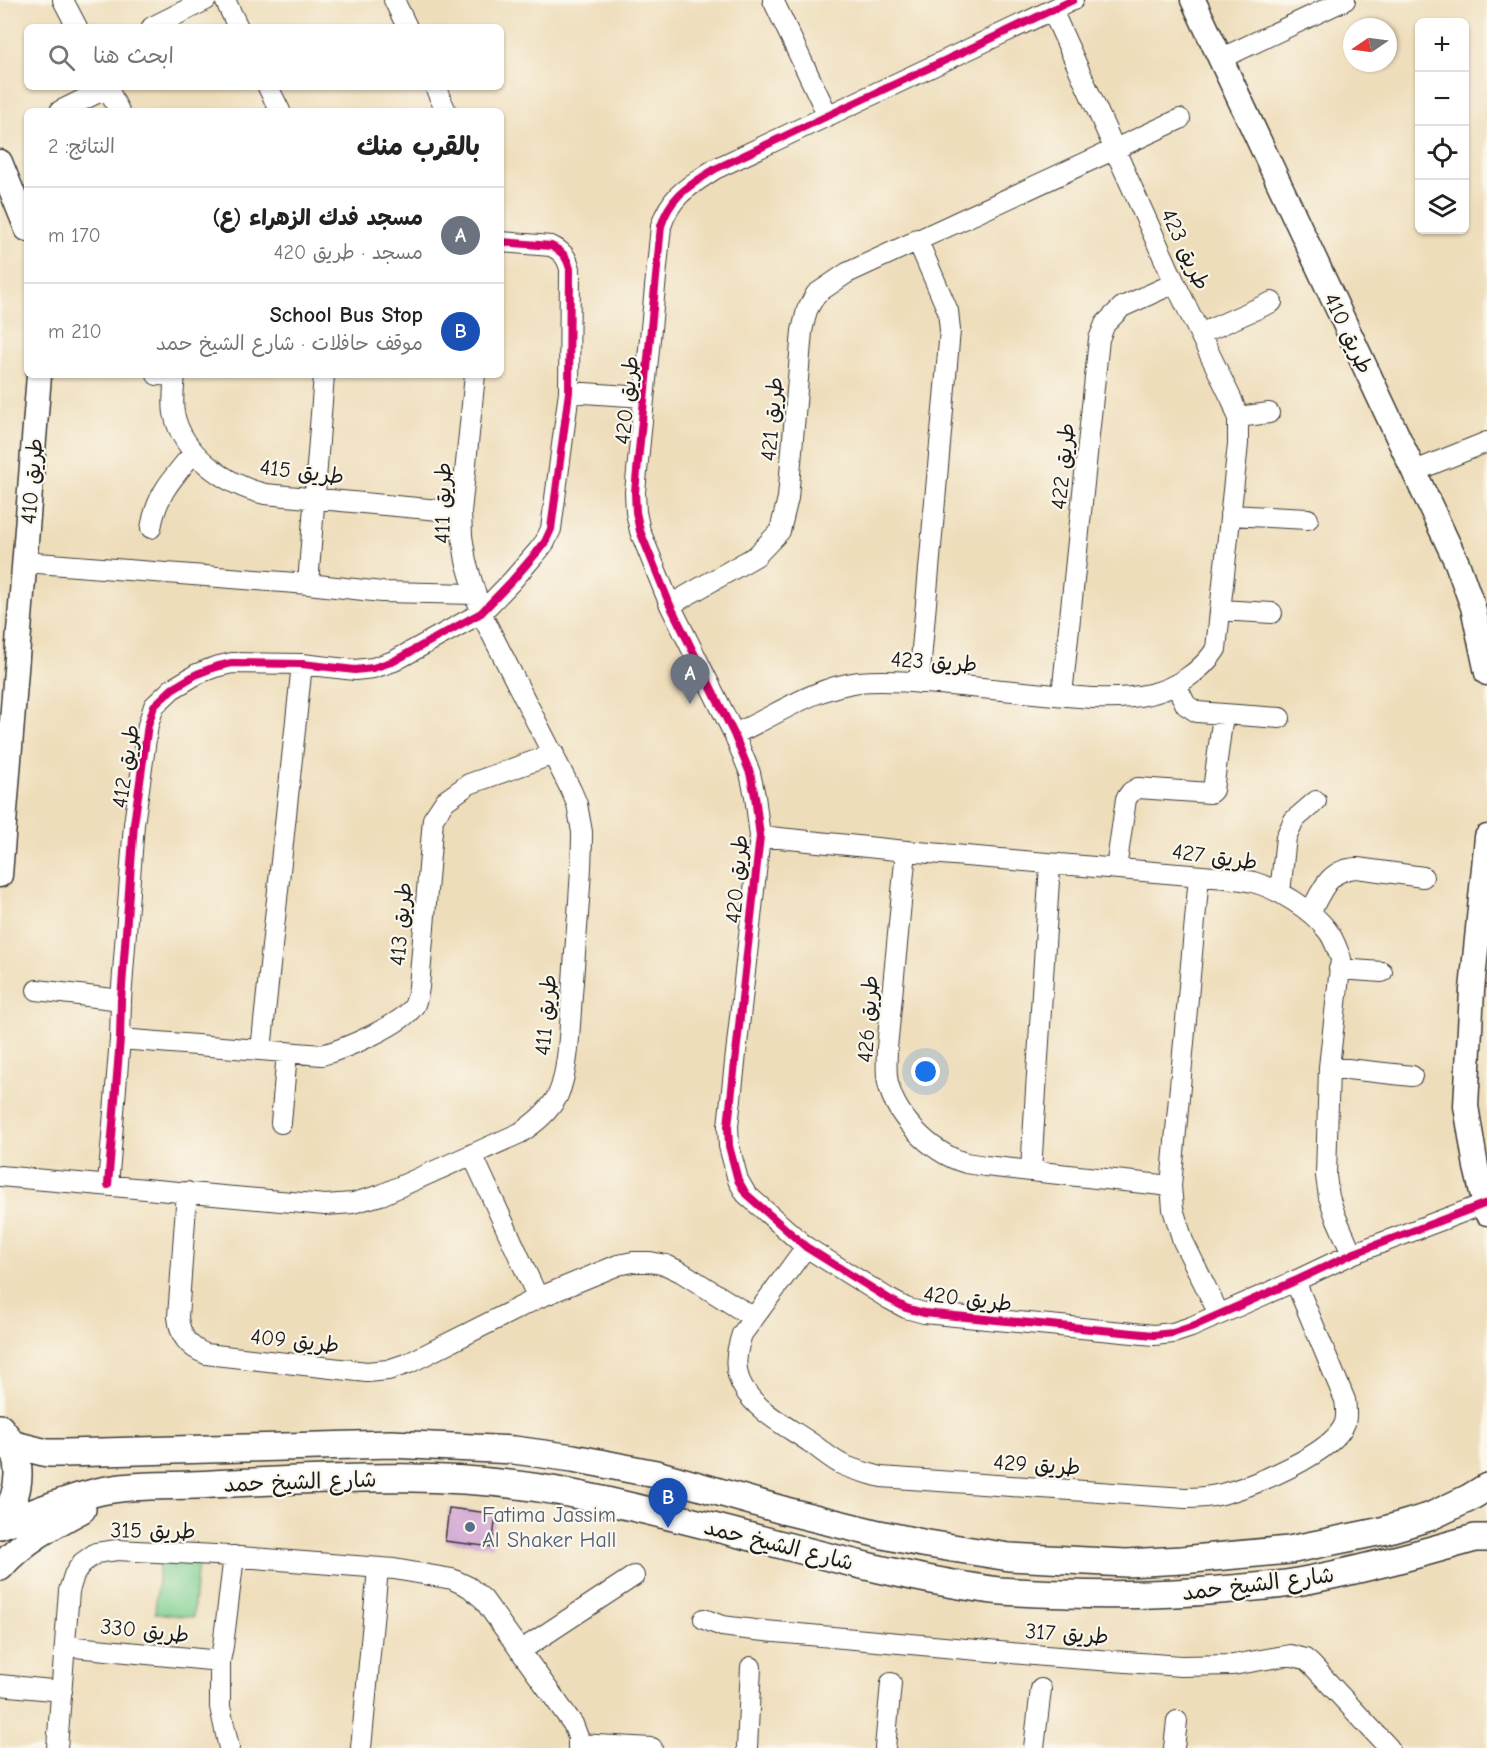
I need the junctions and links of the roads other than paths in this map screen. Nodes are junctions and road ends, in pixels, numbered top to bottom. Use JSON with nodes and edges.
{"nodes":[{"id":1,"x":63,"y":0,"type":"edge"},
{"id":2,"x":206,"y":0,"type":"edge"},
{"id":3,"x":225,"y":0,"type":"edge"},
{"id":4,"x":394,"y":0,"type":"edge"},
{"id":5,"x":773,"y":0,"type":"edge"},
{"id":6,"x":1073,"y":0,"type":"edge"},
{"id":7,"x":1193,"y":0,"type":"edge"},
{"id":8,"x":1345,"y":0,"type":"edge"},
{"id":9,"x":1052,"y":10,"type":"junction"},
{"id":10,"x":75,"y":24,"type":"edge"},
{"id":11,"x":158,"y":24,"type":"edge"},
{"id":12,"x":237,"y":24,"type":"edge"},
{"id":13,"x":406,"y":24,"type":"edge"},
{"id":14,"x":1220,"y":59,"type":"junction"},
{"id":15,"x":101,"y":90,"type":"edge"},
{"id":16,"x":108,"y":90,"type":"edge"},
{"id":17,"x":270,"y":90,"type":"edge"},
{"id":18,"x":436,"y":90,"type":"edge"},
{"id":19,"x":66,"y":108,"type":"edge"},
{"id":20,"x":117,"y":108,"type":"edge"},
{"id":21,"x":278,"y":108,"type":"edge"},
{"id":22,"x":445,"y":108,"type":"edge"},
{"id":23,"x":828,"y":116,"type":"junction"},
{"id":24,"x":1180,"y":118,"type":"dead end"},
{"id":25,"x":1114,"y":150,"type":"junction"},
{"id":26,"x":0,"y":162,"type":"edge"},
{"id":27,"x":24,"y":222,"type":"edge"},
{"id":28,"x":917,"y":239,"type":"junction"},
{"id":29,"x":504,"y":242,"type":"edge"},
{"id":30,"x":1175,"y":283,"type":"junction"},
{"id":31,"x":1272,"y":302,"type":"dead end"},
{"id":32,"x":1200,"y":334,"type":"junction"},
{"id":33,"x":39,"y":378,"type":"edge"},
{"id":34,"x":169,"y":378,"type":"edge"},
{"id":35,"x":324,"y":378,"type":"edge"},
{"id":36,"x":475,"y":378,"type":"edge"},
{"id":37,"x":569,"y":393,"type":"junction"},
{"id":38,"x":644,"y":397,"type":"junction"},
{"id":39,"x":1269,"y":412,"type":"dead end"},
{"id":40,"x":1238,"y":417,"type":"junction"},
{"id":41,"x":1487,"y":442,"type":"edge"},
{"id":42,"x":194,"y":452,"type":"junction"},
{"id":43,"x":1415,"y":471,"type":"junction"},
{"id":44,"x":315,"y":499,"type":"junction"},
{"id":45,"x":461,"y":512,"type":"junction"},
{"id":46,"x":1230,"y":515,"type":"junction"},
{"id":47,"x":1308,"y":519,"type":"dead end"},
{"id":48,"x":151,"y":528,"type":"dead end"},
{"id":49,"x":25,"y":562,"type":"junction"},
{"id":50,"x":308,"y":584,"type":"junction"},
{"id":51,"x":479,"y":604,"type":"junction"},
{"id":52,"x":670,"y":605,"type":"junction"},
{"id":53,"x":1220,"y":610,"type":"junction"},
{"id":54,"x":1272,"y":613,"type":"dead end"},
{"id":55,"x":302,"y":664,"type":"junction"},
{"id":56,"x":1487,"y":673,"type":"edge"},
{"id":57,"x":919,"y":683,"type":"junction"},
{"id":58,"x":1176,"y":685,"type":"junction"},
{"id":59,"x":1062,"y":695,"type":"junction"},
{"id":60,"x":1223,"y":715,"type":"junction"},
{"id":61,"x":1280,"y":718,"type":"dead end"},
{"id":62,"x":734,"y":735,"type":"junction"},
{"id":63,"x":554,"y":754,"type":"junction"},
{"id":64,"x":1316,"y":801,"type":"dead end"},
{"id":65,"x":760,"y":836,"type":"junction"},
{"id":66,"x":1487,"y":837,"type":"edge"},
{"id":67,"x":906,"y":852,"type":"junction"},
{"id":68,"x":1050,"y":864,"type":"junction"},
{"id":69,"x":1116,"y":869,"type":"junction"},
{"id":70,"x":0,"y":875,"type":"edge"},
{"id":71,"x":1198,"y":876,"type":"junction"},
{"id":72,"x":1423,"y":877,"type":"dead end"},
{"id":73,"x":1280,"y":893,"type":"junction"},
{"id":74,"x":1484,"y":904,"type":"edge"},
{"id":75,"x":1310,"y":913,"type":"junction"},
{"id":76,"x":1340,"y":969,"type":"junction"},
{"id":77,"x":1382,"y":972,"type":"dead end"},
{"id":78,"x":37,"y":990,"type":"dead end"},
{"id":79,"x":121,"y":1000,"type":"junction"},
{"id":80,"x":120,"y":1038,"type":"junction"},
{"id":81,"x":261,"y":1050,"type":"junction"},
{"id":82,"x":286,"y":1052,"type":"junction"},
{"id":83,"x":1329,"y":1067,"type":"junction"},
{"id":84,"x":1412,"y":1076,"type":"dead end"},
{"id":85,"x":281,"y":1124,"type":"dead end"},
{"id":86,"x":472,"y":1154,"type":"junction"},
{"id":87,"x":1031,"y":1171,"type":"junction"},
{"id":88,"x":0,"y":1176,"type":"edge"},
{"id":89,"x":108,"y":1185,"type":"junction"},
{"id":90,"x":1171,"y":1186,"type":"junction"},
{"id":91,"x":187,"y":1192,"type":"junction"},
{"id":92,"x":1485,"y":1209,"type":"edge"},
{"id":93,"x":806,"y":1247,"type":"junction"},
{"id":94,"x":1352,"y":1254,"type":"junction"},
{"id":95,"x":1295,"y":1281,"type":"junction"},
{"id":96,"x":538,"y":1298,"type":"junction"},
{"id":97,"x":1220,"y":1314,"type":"junction"},
{"id":98,"x":754,"y":1318,"type":"junction"},
{"id":99,"x":5,"y":1436,"type":"edge"},
{"id":100,"x":1487,"y":1487,"type":"edge"},
{"id":101,"x":122,"y":1488,"type":"junction"},
{"id":102,"x":0,"y":1524,"type":"edge"},
{"id":103,"x":1487,"y":1538,"type":"edge"},
{"id":104,"x":234,"y":1556,"type":"junction"},
{"id":105,"x":0,"y":1567,"type":"edge"},
{"id":106,"x":378,"y":1569,"type":"junction"},
{"id":107,"x":634,"y":1576,"type":"dead end"},
{"id":108,"x":704,"y":1619,"type":"dead end"},
{"id":109,"x":65,"y":1646,"type":"junction"},
{"id":110,"x":520,"y":1651,"type":"junction"},
{"id":111,"x":220,"y":1661,"type":"junction"},
{"id":112,"x":751,"y":1667,"type":"dead end"},
{"id":113,"x":891,"y":1683,"type":"dead end"},
{"id":114,"x":0,"y":1685,"type":"edge"},
{"id":115,"x":1041,"y":1689,"type":"dead end"},
{"id":116,"x":62,"y":1691,"type":"junction"},
{"id":117,"x":1176,"y":1720,"type":"dead end"},
{"id":118,"x":1378,"y":1744,"type":"edge"},
{"id":119,"x":578,"y":1746,"type":"edge"},
{"id":120,"x":57,"y":1748,"type":"edge"},
{"id":121,"x":229,"y":1748,"type":"edge"},
{"id":122,"x":361,"y":1748,"type":"edge"},
{"id":123,"x":652,"y":1748,"type":"edge"},
{"id":124,"x":747,"y":1748,"type":"edge"},
{"id":125,"x":885,"y":1748,"type":"edge"},
{"id":126,"x":1034,"y":1748,"type":"edge"},
{"id":127,"x":1174,"y":1748,"type":"edge"}],
"edges":[{"from":1,"to":10,"type":"street"},
{"from":2,"to":11,"type":"street"},
{"from":3,"to":12,"type":"street"},
{"from":4,"to":13,"type":"street"},
{"from":5,"to":23,"type":"street"},
{"from":6,"to":9,"type":"street","name":"طريق 420"},
{"from":7,"to":14,"type":"street","name":"طريق 410"},
{"from":8,"to":14,"type":"street"},
{"from":9,"to":23,"type":"street","name":"طريق 420"},
{"from":9,"to":25,"type":"street","name":"طريق 423"},
{"from":14,"to":43,"type":"street","name":"طريق 410"},
{"from":15,"to":19,"type":"street"},
{"from":16,"to":20,"type":"street"},
{"from":17,"to":21,"type":"street"},
{"from":18,"to":22,"type":"street"},
{"from":23,"to":38,"type":"street","name":"طريق 420"},
{"from":24,"to":25,"type":"street","name":"طريق 421"},
{"from":25,"to":28,"type":"street","name":"طريق 421"},
{"from":25,"to":30,"type":"street","name":"طريق 423"},
{"from":26,"to":27,"type":"street"},
{"from":28,"to":52,"type":"street","name":"طريق 421"},
{"from":28,"to":57,"type":"street"},
{"from":29,"to":37,"type":"street","name":"طريق 412"},
{"from":30,"to":32,"type":"street","name":"طريق 423"},
{"from":30,"to":59,"type":"street","name":"طريق 422"},
{"from":31,"to":32,"type":"street"},
{"from":32,"to":40,"type":"street","name":"طريق 423"},
{"from":33,"to":49,"type":"street","name":"طريق 410"},
{"from":34,"to":42,"type":"street","name":"طريق 415"},
{"from":35,"to":44,"type":"street"},
{"from":36,"to":45,"type":"street","name":"طريق 411"},
{"from":37,"to":38,"type":"street"},
{"from":37,"to":51,"type":"street","name":"طريق 412"},
{"from":38,"to":52,"type":"street","name":"طريق 420"},
{"from":39,"to":40,"type":"street"},
{"from":40,"to":46,"type":"street","name":"طريق 423"},
{"from":41,"to":43,"type":"street"},
{"from":42,"to":44,"type":"street","name":"طريق 415"},
{"from":42,"to":48,"type":"street"},
{"from":43,"to":56,"type":"street","name":"طريق 410"},
{"from":44,"to":45,"type":"street","name":"طريق 415"},
{"from":44,"to":50,"type":"street"},
{"from":45,"to":51,"type":"street","name":"طريق 411"},
{"from":46,"to":47,"type":"street"},
{"from":46,"to":53,"type":"street","name":"طريق 423"},
{"from":49,"to":50,"type":"street"},
{"from":49,"to":70,"type":"street","name":"طريق 410"},
{"from":50,"to":51,"type":"street"},
{"from":51,"to":55,"type":"street","name":"طريق 412"},
{"from":51,"to":63,"type":"street","name":"طريق 411"},
{"from":52,"to":62,"type":"street","name":"طريق 420"},
{"from":53,"to":54,"type":"street"},
{"from":53,"to":58,"type":"street","name":"طريق 423"},
{"from":55,"to":79,"type":"street","name":"طريق 412"},
{"from":55,"to":81,"type":"street"},
{"from":57,"to":59,"type":"street","name":"طريق 423"},
{"from":57,"to":62,"type":"street","name":"طريق 423"},
{"from":58,"to":59,"type":"street","name":"طريق 423"},
{"from":58,"to":60,"type":"street"},
{"from":60,"to":61,"type":"street"},
{"from":60,"to":69,"type":"street"},
{"from":62,"to":65,"type":"street","name":"طريق 420"},
{"from":63,"to":82,"type":"street","name":"طريق 413"},
{"from":63,"to":86,"type":"street","name":"طريق 411"},
{"from":64,"to":73,"type":"street"},
{"from":65,"to":67,"type":"street","name":"طريق 427"},
{"from":65,"to":93,"type":"street","name":"طريق 420"},
{"from":66,"to":74,"type":"street"},
{"from":67,"to":68,"type":"street","name":"طريق 427"},
{"from":67,"to":87,"type":"street","name":"طريق 426"},
{"from":68,"to":69,"type":"street","name":"طريق 427"},
{"from":68,"to":87,"type":"street"},
{"from":69,"to":71,"type":"street","name":"طريق 427"},
{"from":71,"to":73,"type":"street","name":"طريق 427"},
{"from":71,"to":90,"type":"street"},
{"from":72,"to":75,"type":"street"},
{"from":73,"to":75,"type":"street","name":"طريق 427"},
{"from":74,"to":92,"type":"street"},
{"from":75,"to":76,"type":"street","name":"طريق 427"},
{"from":76,"to":77,"type":"street"},
{"from":76,"to":83,"type":"street","name":"طريق 427"},
{"from":78,"to":79,"type":"street"},
{"from":79,"to":80,"type":"street","name":"طريق 412"},
{"from":80,"to":81,"type":"street","name":"طريق 413"},
{"from":80,"to":89,"type":"street","name":"طريق 412"},
{"from":81,"to":82,"type":"street","name":"طريق 413"},
{"from":82,"to":85,"type":"street"},
{"from":83,"to":84,"type":"street"},
{"from":83,"to":94,"type":"street","name":"طريق 427"},
{"from":86,"to":91,"type":"street","name":"طريق 411"},
{"from":86,"to":96,"type":"street"},
{"from":87,"to":90,"type":"street","name":"طريق 426"},
{"from":88,"to":89,"type":"street","name":"طريق 411"},
{"from":89,"to":91,"type":"street","name":"طريق 411"},
{"from":90,"to":97,"type":"street"},
{"from":91,"to":96,"type":"street","name":"طريق 409"},
{"from":92,"to":94,"type":"street","name":"طريق 420"},
{"from":93,"to":97,"type":"street","name":"طريق 420"},
{"from":93,"to":98,"type":"street","name":"طريق 429"},
{"from":94,"to":95,"type":"street","name":"طريق 420"},
{"from":95,"to":97,"type":"street","name":"طريق 420"},
{"from":95,"to":98,"type":"street","name":"طريق 429"},
{"from":96,"to":98,"type":"street","name":"طريق 409"},
{"from":99,"to":100,"type":"main road","name":"شارع الشيخ حمد"},
{"from":99,"to":102,"type":"main road"},
{"from":101,"to":102,"type":"main road","name":"شارع الشيخ حمد"},
{"from":101,"to":103,"type":"main road","name":"شارع الشيخ حمد"},
{"from":101,"to":105,"type":"main road"},
{"from":104,"to":106,"type":"street","name":"طريق 315"},
{"from":104,"to":109,"type":"street","name":"طريق 315"},
{"from":104,"to":111,"type":"street"},
{"from":106,"to":110,"type":"street","name":"طريق 315"},
{"from":106,"to":122,"type":"street"},
{"from":107,"to":110,"type":"street"},
{"from":108,"to":118,"type":"street","name":"طريق 317"},
{"from":109,"to":111,"type":"street","name":"طريق 330"},
{"from":109,"to":116,"type":"street","name":"طريق 315"},
{"from":110,"to":119,"type":"street","name":"طريق 315"},
{"from":111,"to":121,"type":"street"},
{"from":112,"to":124,"type":"street"},
{"from":113,"to":125,"type":"street"},
{"from":114,"to":116,"type":"street"},
{"from":115,"to":126,"type":"street"},
{"from":116,"to":120,"type":"street","name":"طريق 315"},
{"from":117,"to":127,"type":"street"},
{"from":119,"to":123,"type":"street","name":"طريق 315"}]}
